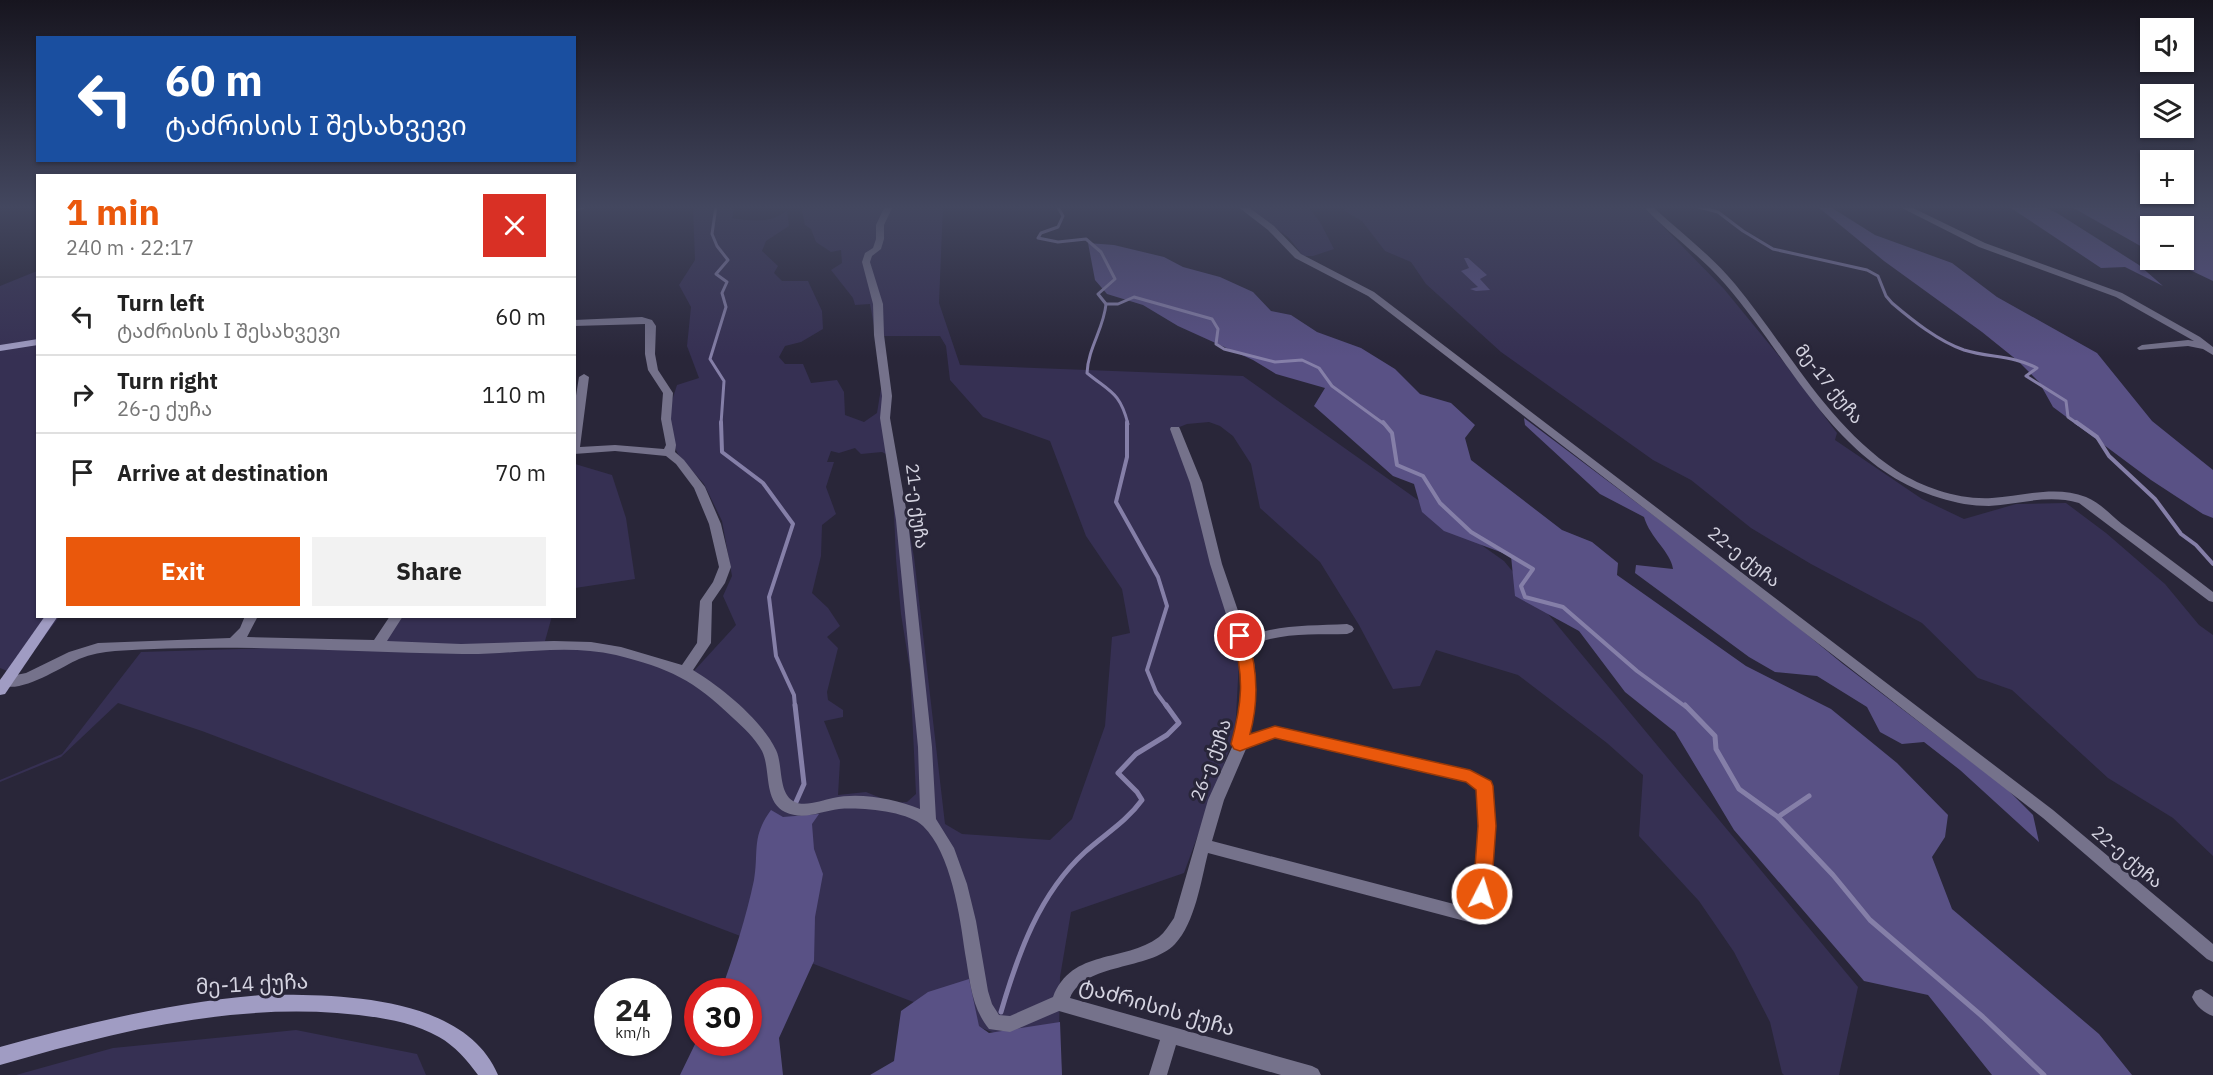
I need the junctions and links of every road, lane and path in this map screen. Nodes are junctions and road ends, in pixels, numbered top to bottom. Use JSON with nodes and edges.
{"nodes":[{"id":1,"x":868,"y":256,"type":"edge"},
{"id":2,"x":1298,"y":256,"type":"edge"},
{"id":3,"x":1701,"y":256,"type":"edge"},
{"id":4,"x":2013,"y":256,"type":"edge"},
{"id":5,"x":576,"y":323,"type":"edge"},
{"id":6,"x":36,"y":342,"type":"edge"},
{"id":7,"x":2208,"y":344,"type":"edge"},
{"id":8,"x":0,"y":348,"type":"edge"},
{"id":9,"x":2142,"y":348,"type":"dead end"},
{"id":10,"x":584,"y":377,"type":"dead end"},
{"id":11,"x":1175,"y":429,"type":"dead end"},
{"id":12,"x":576,"y":435,"type":"edge"},
{"id":13,"x":576,"y":450,"type":"edge"},
{"id":14,"x":669,"y":453,"type":"junction"},
{"id":15,"x":2213,"y":598,"type":"edge"},
{"id":16,"x":51,"y":618,"type":"edge"},
{"id":17,"x":251,"y":618,"type":"edge"},
{"id":18,"x":396,"y":618,"type":"edge"},
{"id":19,"x":1347,"y":629,"type":"dead end"},
{"id":20,"x":235,"y":641,"type":"junction"},
{"id":21,"x":1243,"y":644,"type":"junction"},
{"id":22,"x":378,"y":645,"type":"junction"},
{"id":23,"x":685,"y":672,"type":"junction"},
{"id":24,"x":3,"y":686,"type":"edge"},
{"id":25,"x":1240,"y":744,"type":"junction"},
{"id":26,"x":928,"y":820,"type":"junction"},
{"id":27,"x":1203,"y":845,"type":"junction"},
{"id":28,"x":2213,"y":954,"type":"edge"},
{"id":29,"x":1059,"y":1003,"type":"junction"},
{"id":30,"x":1171,"y":1034,"type":"junction"},
{"id":31,"x":0,"y":1056,"type":"edge"},
{"id":32,"x":489,"y":1075,"type":"edge"},
{"id":33,"x":1158,"y":1075,"type":"edge"},
{"id":34,"x":1312,"y":1075,"type":"edge"}],
"edges":[{"from":1,"to":26,"type":"street","name":"21-ე ქუჩა"},
{"from":2,"to":28,"type":"street","name":"22-ე ქუჩა"},
{"from":3,"to":15,"type":"street","name":"მე-17 ქუჩა"},
{"from":4,"to":7,"type":"street"},
{"from":5,"to":14,"type":"street"},
{"from":6,"to":8,"type":"street"},
{"from":7,"to":9,"type":"street"},
{"from":10,"to":12,"type":"street"},
{"from":11,"to":21,"type":"street","name":"26-ე ქუჩა"},
{"from":13,"to":14,"type":"street"},
{"from":14,"to":23,"type":"street"},
{"from":16,"to":24,"type":"street"},
{"from":17,"to":20,"type":"street"},
{"from":18,"to":22,"type":"street"},
{"from":19,"to":21,"type":"street"},
{"from":20,"to":22,"type":"street"},
{"from":20,"to":24,"type":"street"},
{"from":21,"to":25,"type":"street","name":"26-ე ქუჩა"},
{"from":22,"to":23,"type":"street"},
{"from":23,"to":26,"type":"street"},
{"from":25,"to":27,"type":"street","name":"26-ე ქუჩა"},
{"from":25,"to":27,"type":"street"},
{"from":26,"to":29,"type":"street","name":"ტაძრისის ქუჩა"},
{"from":27,"to":29,"type":"street","name":"26-ე ქუჩა"},
{"from":29,"to":30,"type":"street","name":"ტაძრისის ქუჩა"},
{"from":30,"to":33,"type":"street"},
{"from":30,"to":34,"type":"street","name":"ტაძრისის ქუჩა"},
{"from":31,"to":32,"type":"street","name":"მე-14 ქუჩა"}]}
